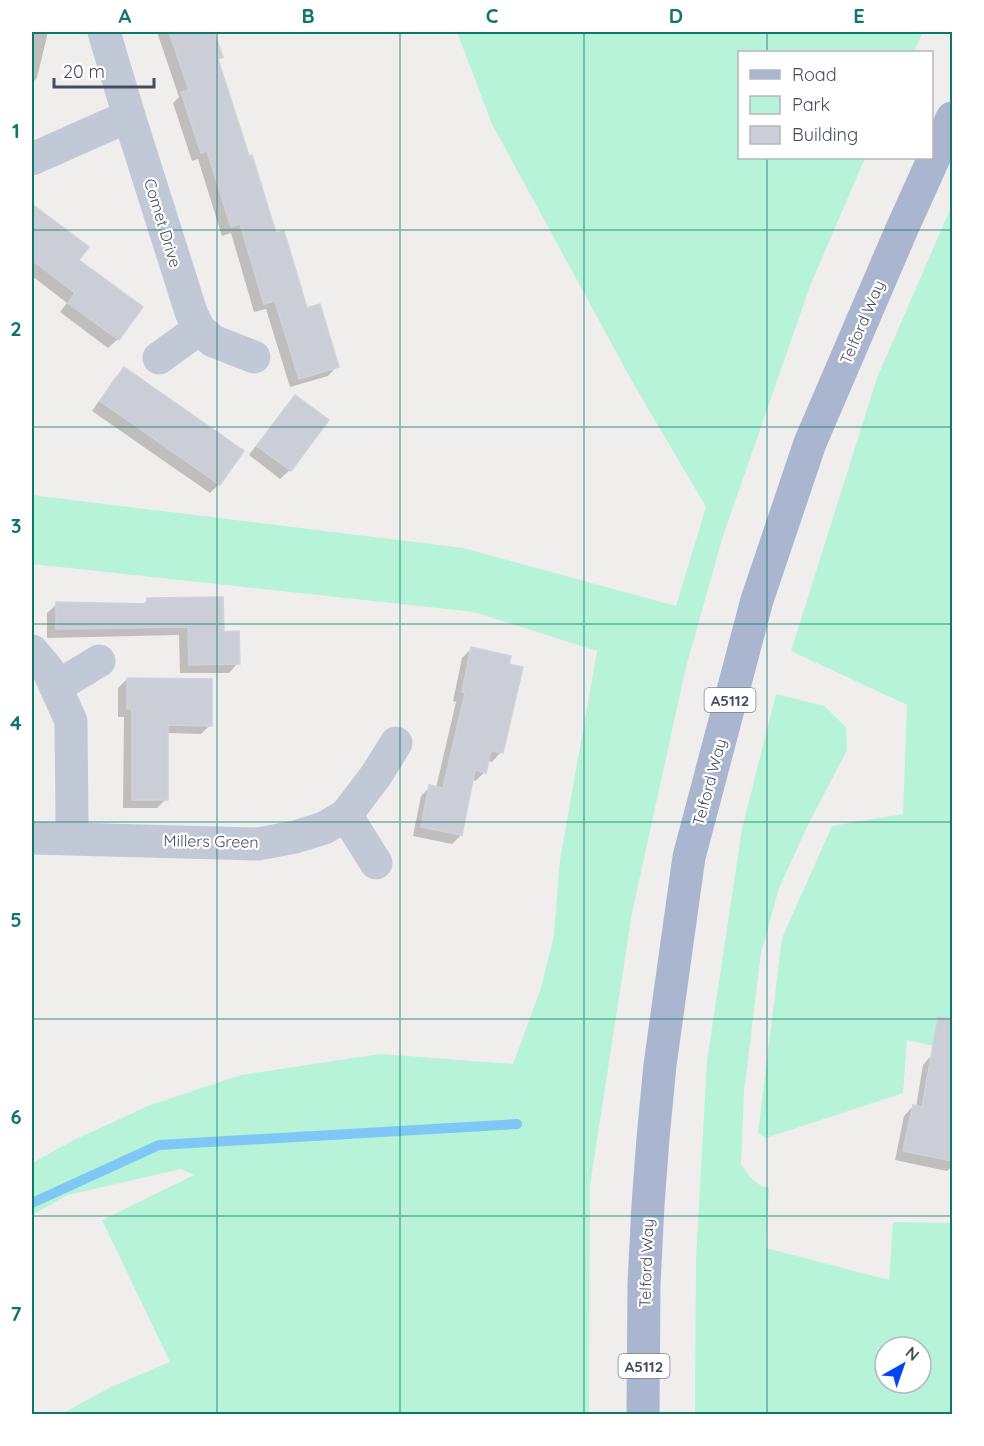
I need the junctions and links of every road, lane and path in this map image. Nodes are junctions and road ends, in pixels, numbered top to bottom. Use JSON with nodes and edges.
{"nodes":[{"id":1,"x":104,"y":32,"type":"edge"},
{"id":2,"x":129,"y":117,"type":"junction"},
{"id":3,"x":952,"y":118,"type":"edge"},
{"id":4,"x":32,"y":159,"type":"edge"},
{"id":5,"x":199,"y":329,"type":"junction"},
{"id":6,"x":254,"y":357,"type":"dead end"},
{"id":7,"x":159,"y":358,"type":"dead end"},
{"id":8,"x":32,"y":651,"type":"edge"},
{"id":9,"x":99,"y":661,"type":"dead end"},
{"id":10,"x":56,"y":687,"type":"junction"},
{"id":11,"x":396,"y":743,"type":"dead end"},
{"id":12,"x":346,"y":815,"type":"junction"},
{"id":13,"x":32,"y":838,"type":"edge"},
{"id":14,"x":71,"y":838,"type":"junction"},
{"id":15,"x":376,"y":863,"type":"dead end"},
{"id":16,"x":643,"y":1414,"type":"edge"}],
"edges":[{"from":1,"to":2,"type":"street","name":"Comet Drive"},
{"from":2,"to":4,"type":"street"},
{"from":2,"to":5,"type":"street","name":"Comet Drive"},
{"from":3,"to":16,"type":"main road","name":"Telford Way","number":"A5112"},
{"from":5,"to":6,"type":"street"},
{"from":5,"to":7,"type":"street"},
{"from":8,"to":10,"type":"street"},
{"from":9,"to":10,"type":"street"},
{"from":10,"to":14,"type":"street"},
{"from":11,"to":12,"type":"street","name":"Millers Green"},
{"from":12,"to":14,"type":"street","name":"Millers Green"},
{"from":12,"to":15,"type":"street"},
{"from":13,"to":14,"type":"street","name":"Millers Green"}]}
